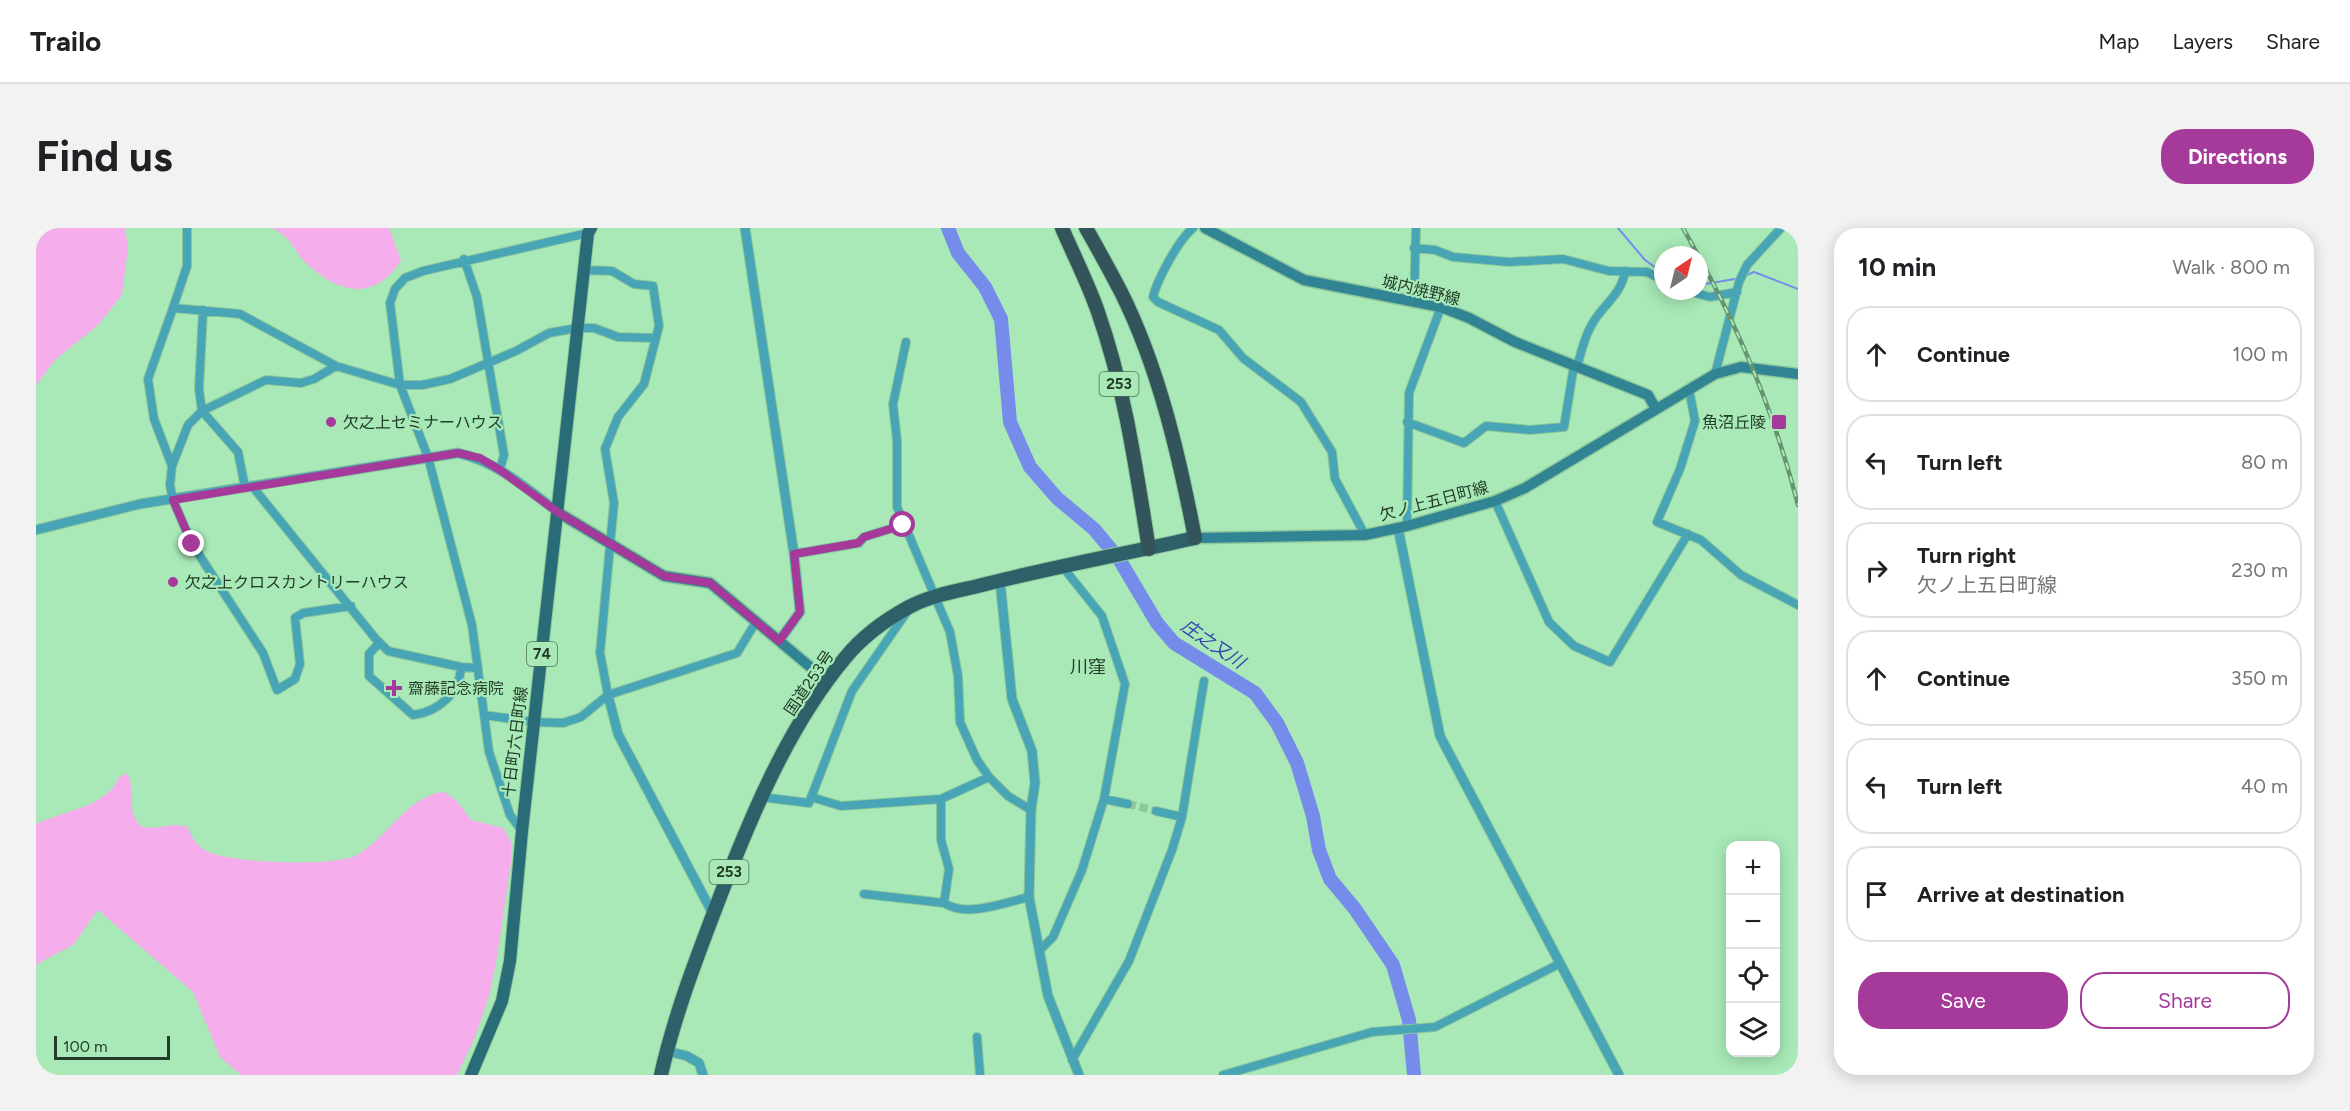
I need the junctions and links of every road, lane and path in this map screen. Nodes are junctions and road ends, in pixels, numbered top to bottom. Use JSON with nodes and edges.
{"nodes":[{"id":1,"x":187,"y":228,"type":"edge"},
{"id":2,"x":745,"y":228,"type":"edge"},
{"id":3,"x":1062,"y":228,"type":"edge"},
{"id":4,"x":1086,"y":228,"type":"edge"},
{"id":5,"x":1193,"y":228,"type":"edge"},
{"id":6,"x":1204,"y":228,"type":"edge"},
{"id":7,"x":1416,"y":228,"type":"edge"},
{"id":8,"x":1781,"y":228,"type":"edge"},
{"id":9,"x":589,"y":231,"type":"edge"},
{"id":10,"x":1414,"y":248,"type":"junction"},
{"id":11,"x":464,"y":259,"type":"junction"},
{"id":12,"x":584,"y":270,"type":"junction"},
{"id":13,"x":1625,"y":272,"type":"junction"},
{"id":14,"x":1654,"y":276,"type":"edge"},
{"id":15,"x":1737,"y":292,"type":"junction"},
{"id":16,"x":1708,"y":296,"type":"edge"},
{"id":17,"x":1414,"y":301,"type":"junction"},
{"id":18,"x":1441,"y":307,"type":"junction"},
{"id":19,"x":173,"y":308,"type":"junction"},
{"id":20,"x":203,"y":310,"type":"junction"},
{"id":21,"x":577,"y":328,"type":"junction"},
{"id":22,"x":654,"y":338,"type":"junction"},
{"id":23,"x":906,"y":342,"type":"dead end"},
{"id":24,"x":489,"y":363,"type":"junction"},
{"id":25,"x":336,"y":366,"type":"junction"},
{"id":26,"x":1576,"y":366,"type":"junction"},
{"id":27,"x":1715,"y":374,"type":"junction"},
{"id":28,"x":1798,"y":374,"type":"edge"},
{"id":29,"x":400,"y":385,"type":"junction"},
{"id":30,"x":1689,"y":389,"type":"junction"},
{"id":31,"x":1656,"y":409,"type":"junction"},
{"id":32,"x":202,"y":411,"type":"junction"},
{"id":33,"x":1407,"y":422,"type":"junction"},
{"id":34,"x":428,"y":457,"type":"junction"},
{"id":35,"x":172,"y":466,"type":"junction"},
{"id":36,"x":500,"y":470,"type":"junction"},
{"id":37,"x":248,"y":487,"type":"junction"},
{"id":38,"x":173,"y":500,"type":"junction"},
{"id":39,"x":1495,"y":501,"type":"junction"},
{"id":40,"x":559,"y":513,"type":"junction"},
{"id":41,"x":903,"y":525,"type":"junction"},
{"id":42,"x":1402,"y":527,"type":"junction"},
{"id":43,"x":36,"y":530,"type":"edge"},
{"id":44,"x":1688,"y":534,"type":"junction"},
{"id":45,"x":1365,"y":535,"type":"junction"},
{"id":46,"x":1195,"y":538,"type":"junction"},
{"id":47,"x":612,"y":546,"type":"junction"},
{"id":48,"x":1149,"y":549,"type":"junction"},
{"id":49,"x":794,"y":554,"type":"junction"},
{"id":50,"x":1062,"y":566,"type":"junction"},
{"id":51,"x":1000,"y":580,"type":"junction"},
{"id":52,"x":936,"y":597,"type":"junction"},
{"id":53,"x":1798,"y":605,"type":"edge"},
{"id":54,"x":351,"y":606,"type":"junction"},
{"id":55,"x":911,"y":606,"type":"junction"},
{"id":56,"x":756,"y":622,"type":"junction"},
{"id":57,"x":779,"y":641,"type":"junction"},
{"id":58,"x":379,"y":643,"type":"junction"},
{"id":59,"x":461,"y":667,"type":"junction"},
{"id":60,"x":478,"y":668,"type":"junction"},
{"id":61,"x":827,"y":681,"type":"junction"},
{"id":62,"x":1204,"y":681,"type":"dead end"},
{"id":63,"x":608,"y":695,"type":"junction"},
{"id":64,"x":484,"y":715,"type":"junction"},
{"id":65,"x":534,"y":723,"type":"junction"},
{"id":66,"x":989,"y":777,"type":"junction"},
{"id":67,"x":761,"y":797,"type":"junction"},
{"id":68,"x":811,"y":797,"type":"junction"},
{"id":69,"x":1104,"y":799,"type":"junction"},
{"id":70,"x":940,"y":800,"type":"junction"},
{"id":71,"x":1128,"y":804,"type":"tunnel mouth"},
{"id":72,"x":1031,"y":810,"type":"junction"},
{"id":73,"x":1156,"y":811,"type":"tunnel mouth"},
{"id":74,"x":1182,"y":817,"type":"junction"},
{"id":75,"x":522,"y":831,"type":"junction"},
{"id":76,"x":864,"y":894,"type":"dead end"},
{"id":77,"x":1029,"y":897,"type":"junction"},
{"id":78,"x":944,"y":903,"type":"junction"},
{"id":79,"x":713,"y":914,"type":"junction"},
{"id":80,"x":1039,"y":951,"type":"junction"},
{"id":81,"x":1559,"y":964,"type":"junction"},
{"id":82,"x":977,"y":1037,"type":"dead end"},
{"id":83,"x":667,"y":1051,"type":"junction"},
{"id":84,"x":1072,"y":1060,"type":"junction"},
{"id":85,"x":471,"y":1075,"type":"edge"},
{"id":86,"x":661,"y":1075,"type":"edge"},
{"id":87,"x":703,"y":1075,"type":"edge"},
{"id":88,"x":980,"y":1075,"type":"edge"},
{"id":89,"x":1079,"y":1075,"type":"edge"},
{"id":90,"x":1223,"y":1075,"type":"edge"},
{"id":91,"x":1619,"y":1075,"type":"edge"}],
"edges":[{"from":1,"to":19,"type":"street"},
{"from":2,"to":49,"type":"street"},
{"from":3,"to":48,"type":"highway","number":"253"},
{"from":4,"to":46,"type":"highway","number":"253"},
{"from":5,"to":45,"type":"street"},
{"from":6,"to":17,"type":"main road","name":"城内焼野線"},
{"from":7,"to":10,"type":"street"},
{"from":8,"to":15,"type":"street"},
{"from":9,"to":11,"type":"street"},
{"from":9,"to":12,"type":"main road","name":"十日町六日町線","number":"74"},
{"from":10,"to":13,"type":"street"},
{"from":10,"to":17,"type":"street"},
{"from":11,"to":24,"type":"street"},
{"from":11,"to":29,"type":"street"},
{"from":12,"to":21,"type":"main road","name":"十日町六日町線","number":"74"},
{"from":12,"to":22,"type":"street"},
{"from":13,"to":14,"type":"street"},
{"from":13,"to":26,"type":"street"},
{"from":15,"to":16,"type":"street"},
{"from":15,"to":27,"type":"street"},
{"from":17,"to":18,"type":"main road","name":"城内焼野線"},
{"from":18,"to":26,"type":"main road","name":"城内焼野線"},
{"from":18,"to":33,"type":"street"},
{"from":19,"to":20,"type":"street"},
{"from":19,"to":35,"type":"street"},
{"from":20,"to":25,"type":"street"},
{"from":20,"to":32,"type":"street"},
{"from":21,"to":22,"type":"street"},
{"from":21,"to":24,"type":"street"},
{"from":21,"to":40,"type":"main road","name":"十日町六日町線","number":"74"},
{"from":22,"to":47,"type":"street"},
{"from":23,"to":41,"type":"street"},
{"from":24,"to":29,"type":"street"},
{"from":24,"to":36,"type":"street"},
{"from":25,"to":29,"type":"street"},
{"from":25,"to":32,"type":"street"},
{"from":26,"to":31,"type":"main road","name":"城内焼野線"},
{"from":26,"to":33,"type":"street"},
{"from":27,"to":28,"type":"main road","name":"欠ノ上五日町線"},
{"from":27,"to":30,"type":"main road","name":"欠ノ上五日町線"},
{"from":29,"to":34,"type":"street"},
{"from":30,"to":31,"type":"main road","name":"欠ノ上五日町線"},
{"from":30,"to":44,"type":"street"},
{"from":31,"to":39,"type":"main road","name":"欠ノ上五日町線"},
{"from":32,"to":35,"type":"street"},
{"from":32,"to":37,"type":"street"},
{"from":33,"to":42,"type":"street"},
{"from":34,"to":36,"type":"street"},
{"from":34,"to":37,"type":"street"},
{"from":34,"to":60,"type":"street"},
{"from":35,"to":38,"type":"street"},
{"from":36,"to":40,"type":"street"},
{"from":37,"to":38,"type":"street"},
{"from":37,"to":54,"type":"street"},
{"from":38,"to":43,"type":"street"},
{"from":38,"to":54,"type":"street"},
{"from":39,"to":42,"type":"main road","name":"欠ノ上五日町線"},
{"from":39,"to":44,"type":"street"},
{"from":40,"to":47,"type":"main road"},
{"from":40,"to":65,"type":"main road","name":"十日町六日町線","number":"74"},
{"from":41,"to":49,"type":"street"},
{"from":41,"to":52,"type":"street"},
{"from":42,"to":45,"type":"main road","name":"欠ノ上五日町線"},
{"from":42,"to":81,"type":"street"},
{"from":44,"to":53,"type":"street"},
{"from":45,"to":46,"type":"main road","name":"欠ノ上五日町線"},
{"from":46,"to":48,"type":"highway","name":"国道253号","number":"253"},
{"from":47,"to":56,"type":"main road"},
{"from":47,"to":63,"type":"street"},
{"from":48,"to":50,"type":"highway","name":"国道253号","number":"253"},
{"from":49,"to":57,"type":"street"},
{"from":50,"to":51,"type":"highway","name":"国道253号","number":"253"},
{"from":50,"to":69,"type":"street"},
{"from":51,"to":52,"type":"highway","name":"国道253号","number":"253"},
{"from":51,"to":72,"type":"street"},
{"from":52,"to":55,"type":"highway","name":"国道253号","number":"253"},
{"from":52,"to":66,"type":"street"},
{"from":54,"to":58,"type":"street"},
{"from":55,"to":61,"type":"highway","name":"国道253号","number":"253"},
{"from":55,"to":68,"type":"street"},
{"from":56,"to":57,"type":"main road"},
{"from":56,"to":63,"type":"street"},
{"from":57,"to":61,"type":"main road"},
{"from":58,"to":59,"type":"street"},
{"from":58,"to":59,"type":"street"},
{"from":59,"to":60,"type":"street"},
{"from":60,"to":64,"type":"street"},
{"from":61,"to":67,"type":"highway","name":"国道253号","number":"253"},
{"from":62,"to":74,"type":"street"},
{"from":63,"to":65,"type":"street"},
{"from":63,"to":79,"type":"street"},
{"from":64,"to":65,"type":"street"},
{"from":64,"to":75,"type":"street"},
{"from":65,"to":75,"type":"main road","name":"十日町六日町線","number":"74"},
{"from":66,"to":70,"type":"street"},
{"from":66,"to":72,"type":"street"},
{"from":67,"to":68,"type":"street"},
{"from":67,"to":79,"type":"highway","name":"国道253号","number":"253"},
{"from":68,"to":70,"type":"street"},
{"from":69,"to":71,"type":"street"},
{"from":69,"to":80,"type":"street"},
{"from":70,"to":78,"type":"street"},
{"from":72,"to":77,"type":"street"},
{"from":73,"to":74,"type":"street"},
{"from":74,"to":84,"type":"street"},
{"from":75,"to":85,"type":"main road","name":"十日町六日町線","number":"74"},
{"from":76,"to":78,"type":"street"},
{"from":77,"to":78,"type":"street"},
{"from":77,"to":80,"type":"street"},
{"from":79,"to":83,"type":"highway","name":"国道253号","number":"253"},
{"from":80,"to":84,"type":"street"},
{"from":81,"to":90,"type":"street"},
{"from":81,"to":91,"type":"street"},
{"from":82,"to":88,"type":"street"},
{"from":83,"to":86,"type":"highway","name":"国道253号","number":"253"},
{"from":83,"to":87,"type":"street"},
{"from":84,"to":89,"type":"street"}]}
